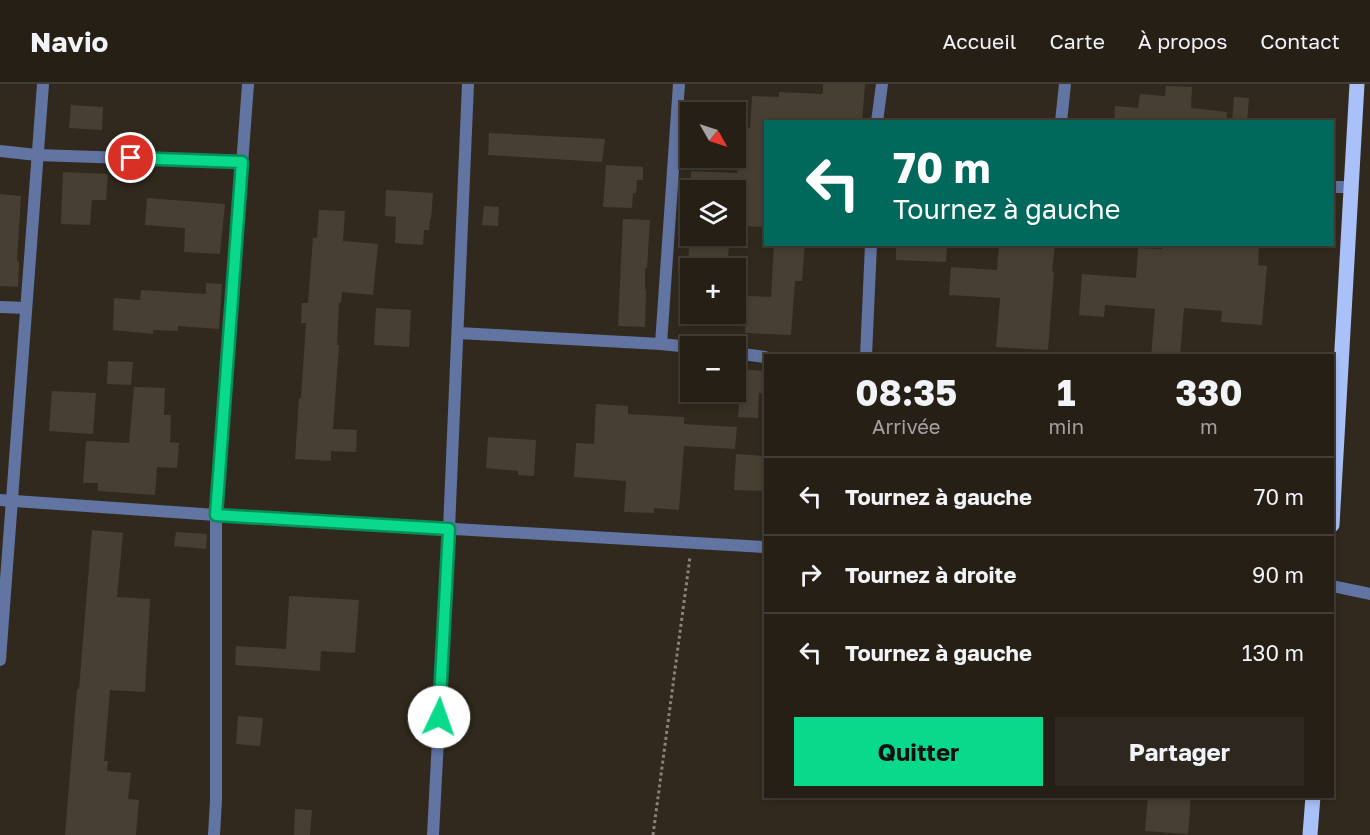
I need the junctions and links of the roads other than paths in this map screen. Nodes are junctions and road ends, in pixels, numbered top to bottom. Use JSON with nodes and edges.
{"nodes":[{"id":1,"x":43,"y":84,"type":"edge"},
{"id":2,"x":248,"y":84,"type":"edge"},
{"id":3,"x":468,"y":84,"type":"edge"},
{"id":4,"x":679,"y":84,"type":"edge"},
{"id":5,"x":882,"y":84,"type":"edge"},
{"id":6,"x":1065,"y":84,"type":"edge"},
{"id":7,"x":1357,"y":84,"type":"edge"},
{"id":8,"x":877,"y":120,"type":"edge"},
{"id":9,"x":1061,"y":120,"type":"edge"},
{"id":10,"x":0,"y":151,"type":"edge"},
{"id":11,"x":37,"y":155,"type":"junction"},
{"id":12,"x":242,"y":162,"type":"junction"},
{"id":13,"x":1351,"y":187,"type":"junction"},
{"id":14,"x":1334,"y":188,"type":"edge"},
{"id":15,"x":871,"y":246,"type":"edge"},
{"id":16,"x":0,"y":307,"type":"edge"},
{"id":17,"x":26,"y":308,"type":"junction"},
{"id":18,"x":458,"y":333,"type":"junction"},
{"id":19,"x":662,"y":344,"type":"junction"},
{"id":20,"x":680,"y":346,"type":"edge"},
{"id":21,"x":746,"y":354,"type":"edge"},
{"id":22,"x":866,"y":354,"type":"edge"},
{"id":23,"x":764,"y":357,"type":"edge"},
{"id":24,"x":1336,"y":391,"type":"edge"},
{"id":25,"x":1334,"y":458,"type":"edge"},
{"id":26,"x":6,"y":500,"type":"edge"},
{"id":27,"x":216,"y":515,"type":"junction"},
{"id":28,"x":449,"y":529,"type":"junction"},
{"id":29,"x":764,"y":547,"type":"edge"},
{"id":30,"x":1334,"y":586,"type":"edge"},
{"id":31,"x":1370,"y":594,"type":"edge"},
{"id":32,"x":0,"y":660,"type":"edge"},
{"id":33,"x":1313,"y":798,"type":"edge"},
{"id":34,"x":214,"y":835,"type":"edge"},
{"id":35,"x":433,"y":835,"type":"edge"},
{"id":36,"x":1310,"y":835,"type":"edge"}],
"edges":[{"from":1,"to":11,"type":"street"},
{"from":2,"to":12,"type":"street"},
{"from":3,"to":18,"type":"street"},
{"from":4,"to":19,"type":"street"},
{"from":5,"to":8,"type":"street"},
{"from":6,"to":9,"type":"street"},
{"from":7,"to":13,"type":"main road"},
{"from":10,"to":11,"type":"street"},
{"from":11,"to":12,"type":"street"},
{"from":11,"to":17,"type":"street"},
{"from":12,"to":27,"type":"street"},
{"from":13,"to":14,"type":"street"},
{"from":13,"to":24,"type":"main road"},
{"from":15,"to":22,"type":"street"},
{"from":16,"to":17,"type":"street"},
{"from":17,"to":26,"type":"street"},
{"from":18,"to":19,"type":"street"},
{"from":18,"to":28,"type":"street"},
{"from":19,"to":20,"type":"street"},
{"from":21,"to":23,"type":"street"},
{"from":24,"to":25,"type":"main road"},
{"from":26,"to":27,"type":"street"},
{"from":26,"to":32,"type":"street"},
{"from":27,"to":28,"type":"street"},
{"from":27,"to":34,"type":"street"},
{"from":28,"to":29,"type":"street"},
{"from":28,"to":35,"type":"street"},
{"from":30,"to":31,"type":"street"},
{"from":33,"to":36,"type":"main road"}]}
